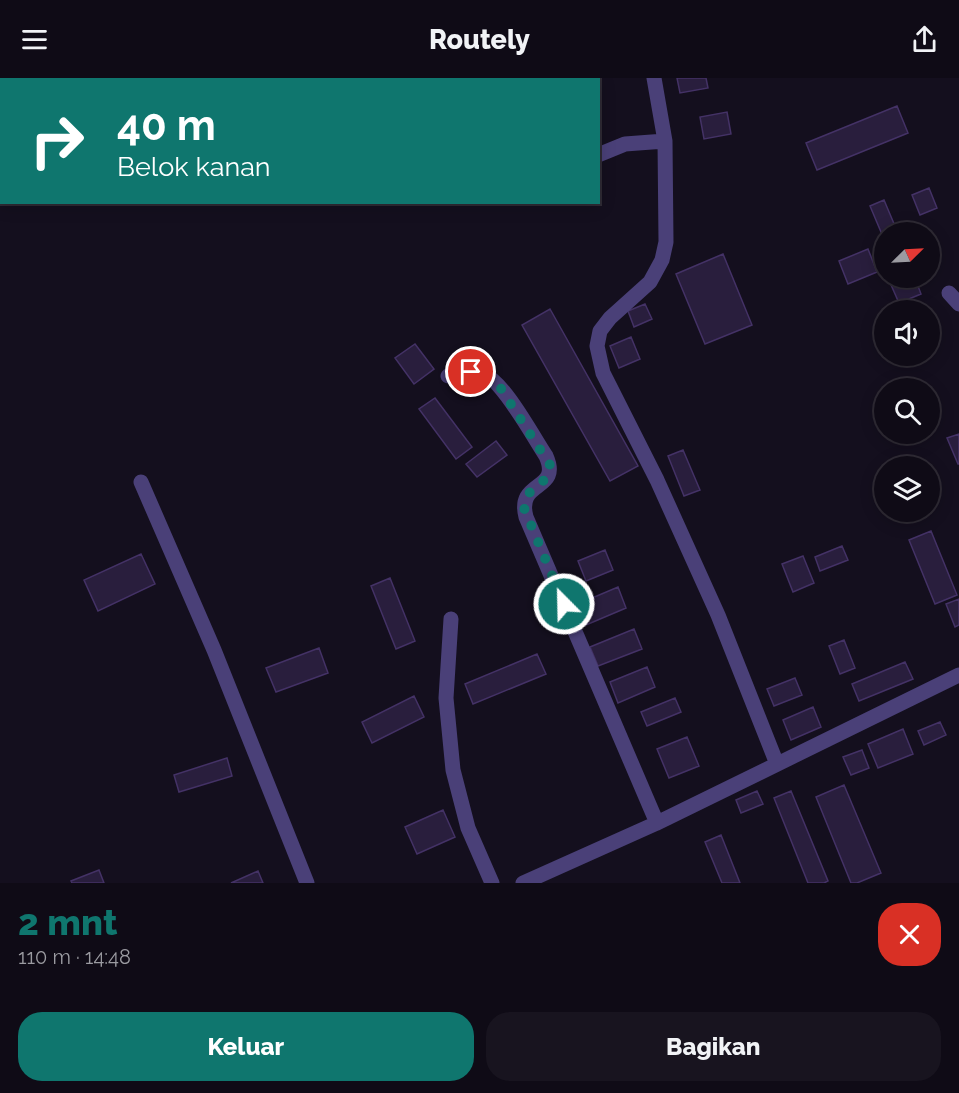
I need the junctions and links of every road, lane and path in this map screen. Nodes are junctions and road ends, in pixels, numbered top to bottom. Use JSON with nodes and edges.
{"nodes":[{"id":1,"x":654,"y":78,"type":"edge"},
{"id":2,"x":665,"y":141,"type":"junction"},
{"id":3,"x":600,"y":154,"type":"edge"},
{"id":4,"x":448,"y":376,"type":"dead end"},
{"id":5,"x":141,"y":482,"type":"dead end"},
{"id":6,"x":451,"y":619,"type":"dead end"},
{"id":7,"x":959,"y":675,"type":"edge"},
{"id":8,"x":777,"y":764,"type":"junction"},
{"id":9,"x":657,"y":823,"type":"junction"},
{"id":10,"x":307,"y":883,"type":"edge"},
{"id":11,"x":492,"y":883,"type":"edge"},
{"id":12,"x":523,"y":883,"type":"edge"}],
"edges":[{"from":1,"to":2,"type":"street"},
{"from":2,"to":3,"type":"street"},
{"from":2,"to":8,"type":"street"},
{"from":4,"to":9,"type":"street"},
{"from":5,"to":10,"type":"street"},
{"from":6,"to":11,"type":"street"},
{"from":7,"to":8,"type":"street"},
{"from":8,"to":9,"type":"street"},
{"from":9,"to":12,"type":"street"}]}
